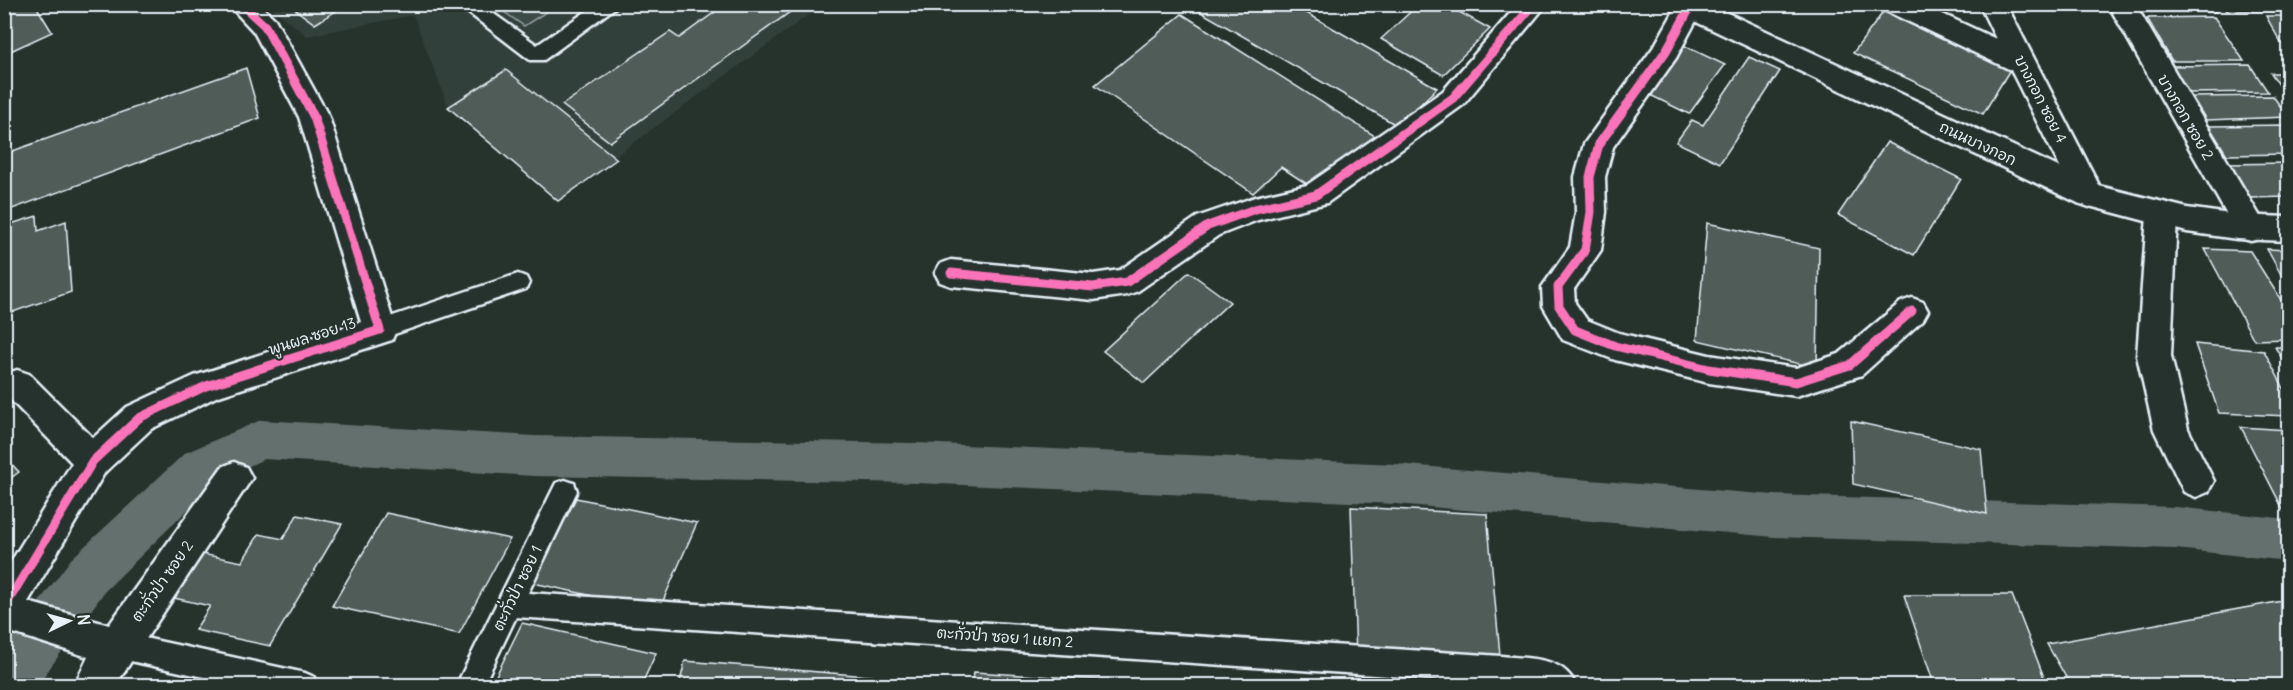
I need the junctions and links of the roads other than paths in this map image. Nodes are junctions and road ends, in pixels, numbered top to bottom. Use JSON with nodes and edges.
{"nodes":[{"id":1,"x":241,"y":4,"type":"edge"},
{"id":2,"x":466,"y":4,"type":"edge"},
{"id":3,"x":611,"y":4,"type":"edge"},
{"id":4,"x":1534,"y":4,"type":"edge"},
{"id":5,"x":1896,"y":4,"type":"edge"},
{"id":6,"x":1992,"y":4,"type":"edge"},
{"id":7,"x":2121,"y":4,"type":"edge"},
{"id":8,"x":1688,"y":6,"type":"edge"},
{"id":9,"x":2024,"y":64,"type":"junction"},
{"id":10,"x":2089,"y":195,"type":"junction"},
{"id":11,"x":2162,"y":215,"type":"junction"},
{"id":12,"x":2251,"y":229,"type":"junction"},
{"id":13,"x":2289,"y":229,"type":"edge"},
{"id":14,"x":951,"y":273,"type":"dead end"},
{"id":15,"x":518,"y":283,"type":"dead end"},
{"id":16,"x":1912,"y":311,"type":"dead end"},
{"id":17,"x":380,"y":330,"type":"junction"},
{"id":18,"x":17,"y":384,"type":"dead end"},
{"id":19,"x":93,"y":461,"type":"junction"},
{"id":20,"x":234,"y":478,"type":"dead end"},
{"id":21,"x":2196,"y":481,"type":"dead end"},
{"id":22,"x":565,"y":491,"type":"dead end"},
{"id":23,"x":509,"y":604,"type":"junction"},
{"id":24,"x":8,"y":612,"type":"edge"},
{"id":25,"x":100,"y":641,"type":"junction"},
{"id":26,"x":93,"y":686,"type":"edge"},
{"id":27,"x":305,"y":686,"type":"edge"},
{"id":28,"x":468,"y":686,"type":"edge"},
{"id":29,"x":1563,"y":686,"type":"edge"}],
"edges":[{"from":1,"to":17,"type":"street","name":"พูนผล ซอย 13"},
{"from":2,"to":3,"type":"lane"},
{"from":4,"to":14,"type":"street"},
{"from":5,"to":9,"type":"street"},
{"from":6,"to":9,"type":"street","name":"บางกอก ซอย 4"},
{"from":7,"to":12,"type":"street","name":"บางกอก ซอย 2"},
{"from":8,"to":10,"type":"street","name":"ถนนบางกอก"},
{"from":8,"to":16,"type":"street"},
{"from":9,"to":10,"type":"street","name":"บางกอก ซอย 4"},
{"from":10,"to":11,"type":"street","name":"ถนนบางกอก"},
{"from":11,"to":12,"type":"street","name":"ถนนบางกอก"},
{"from":11,"to":21,"type":"street"},
{"from":12,"to":13,"type":"street","name":"ถนนบางกอก"},
{"from":15,"to":17,"type":"lane"},
{"from":17,"to":19,"type":"street","name":"พูนผล ซอย 13"},
{"from":18,"to":19,"type":"street"},
{"from":19,"to":24,"type":"street","name":"พูนผล ซอย 13"},
{"from":20,"to":25,"type":"street","name":"ตะกั่วป่า ซอย 2"},
{"from":22,"to":23,"type":"lane","name":"ตะกั่วป่า ซอย 1"},
{"from":23,"to":28,"type":"lane","name":"ตะกั่วป่า ซอย 1"},
{"from":23,"to":29,"type":"lane","name":"ตะกั่วป่า ซอย 1 แยก 2"},
{"from":24,"to":25,"type":"street","name":"พูนผล ซอย 13"},
{"from":25,"to":26,"type":"street","name":"ตะกั่วป่า ซอย 2"},
{"from":25,"to":27,"type":"lane"}]}
